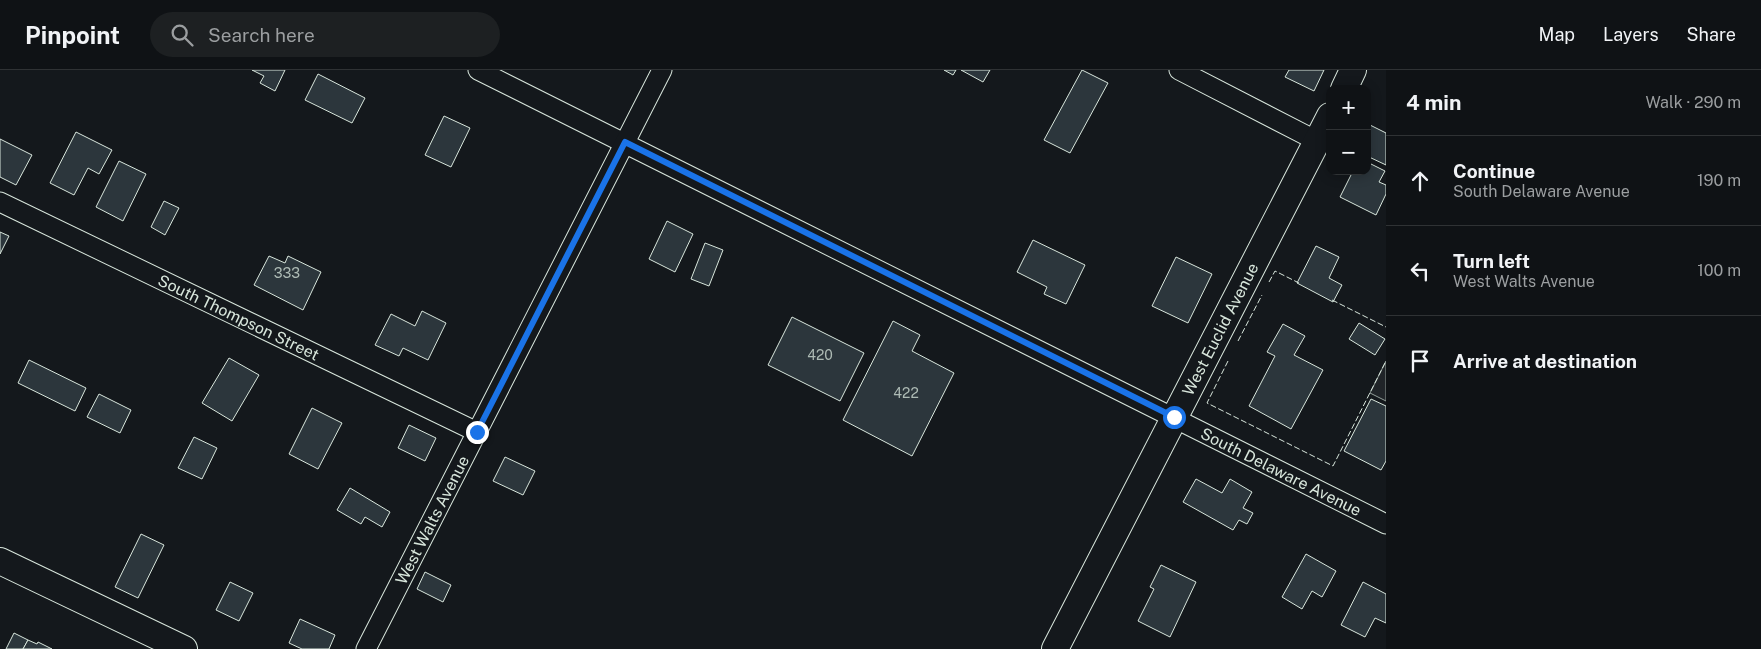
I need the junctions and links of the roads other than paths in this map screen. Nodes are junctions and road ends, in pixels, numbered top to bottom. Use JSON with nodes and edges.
{"nodes":[{"id":1,"x":478,"y":70,"type":"edge"},
{"id":2,"x":662,"y":70,"type":"edge"},
{"id":3,"x":1179,"y":70,"type":"edge"},
{"id":4,"x":1353,"y":70,"type":"edge"},
{"id":5,"x":1346,"y":85,"type":"edge"},
{"id":6,"x":1326,"y":124,"type":"edge"},
{"id":7,"x":1317,"y":141,"type":"junction"},
{"id":8,"x":625,"y":142,"type":"junction"},
{"id":9,"x":0,"y":202,"type":"edge"},
{"id":10,"x":1174,"y":417,"type":"junction"},
{"id":11,"x":477,"y":432,"type":"junction"},
{"id":12,"x":1386,"y":524,"type":"edge"},
{"id":13,"x":2,"y":565,"type":"edge"},
{"id":14,"x":184,"y":649,"type":"edge"},
{"id":15,"x":366,"y":649,"type":"edge"},
{"id":16,"x":1055,"y":649,"type":"edge"}],
"edges":[{"from":1,"to":8,"type":"street","name":"South Delaware Avenue"},
{"from":2,"to":8,"type":"street","name":"West Walts Avenue"},
{"from":3,"to":7,"type":"street"},
{"from":4,"to":5,"type":"street"},
{"from":6,"to":7,"type":"street","name":"West Euclid Avenue"},
{"from":7,"to":10,"type":"street","name":"West Euclid Avenue"},
{"from":8,"to":10,"type":"street","name":"South Delaware Avenue"},
{"from":8,"to":11,"type":"street","name":"West Walts Avenue"},
{"from":9,"to":11,"type":"street","name":"South Thompson Street"},
{"from":10,"to":12,"type":"street","name":"South Delaware Avenue"},
{"from":10,"to":16,"type":"street","name":"West Euclid Avenue"},
{"from":11,"to":15,"type":"street","name":"West Walts Avenue"},
{"from":13,"to":14,"type":"street"}]}
